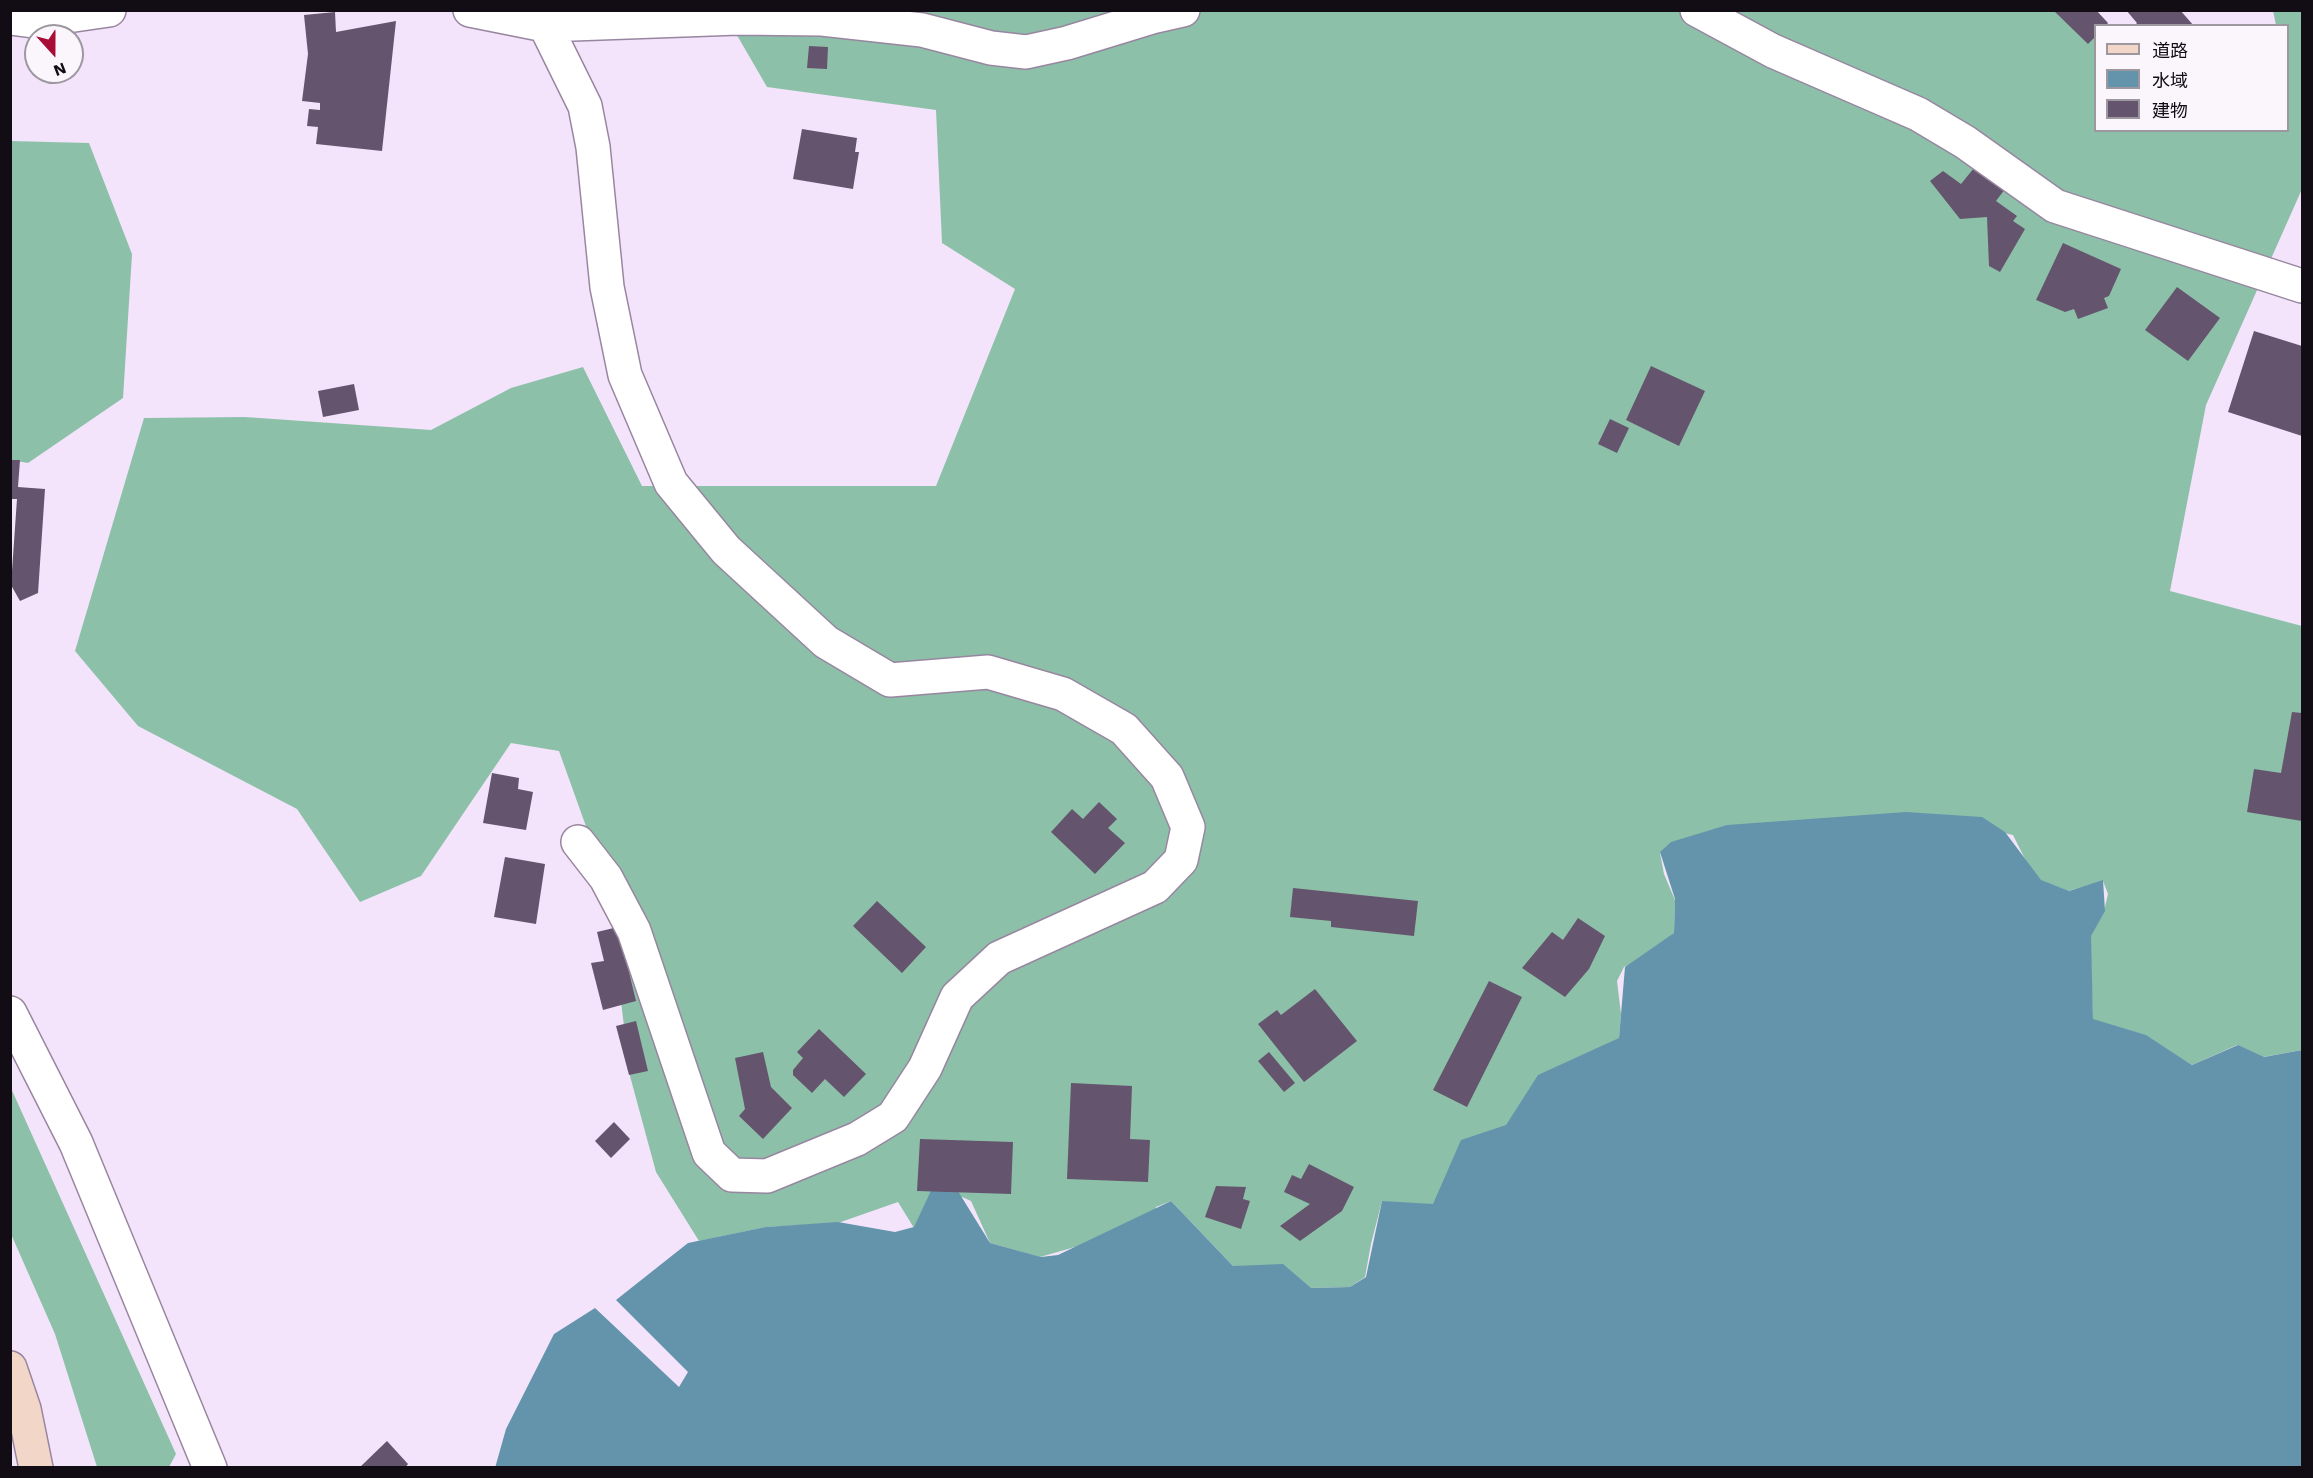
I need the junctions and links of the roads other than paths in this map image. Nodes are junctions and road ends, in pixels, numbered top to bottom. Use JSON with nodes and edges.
{"nodes":[{"id":1,"x":109,"y":10,"type":"edge"},
{"id":2,"x":470,"y":10,"type":"edge"},
{"id":3,"x":1183,"y":10,"type":"edge"},
{"id":4,"x":1697,"y":10,"type":"edge"},
{"id":5,"x":10,"y":18,"type":"edge"},
{"id":6,"x":545,"y":25,"type":"junction"},
{"id":7,"x":2302,"y":286,"type":"edge"},
{"id":8,"x":578,"y":842,"type":"dead end"},
{"id":9,"x":10,"y":1013,"type":"edge"},
{"id":10,"x":10,"y":1368,"type":"edge"},
{"id":11,"x":36,"y":1467,"type":"edge"},
{"id":12,"x":210,"y":1467,"type":"edge"}],
"edges":[{"from":1,"to":5,"type":"street"},
{"from":2,"to":6,"type":"street"},
{"from":3,"to":6,"type":"street"},
{"from":4,"to":7,"type":"street"},
{"from":6,"to":8,"type":"street"},
{"from":9,"to":12,"type":"street"},
{"from":10,"to":11,"type":"street"}]}
